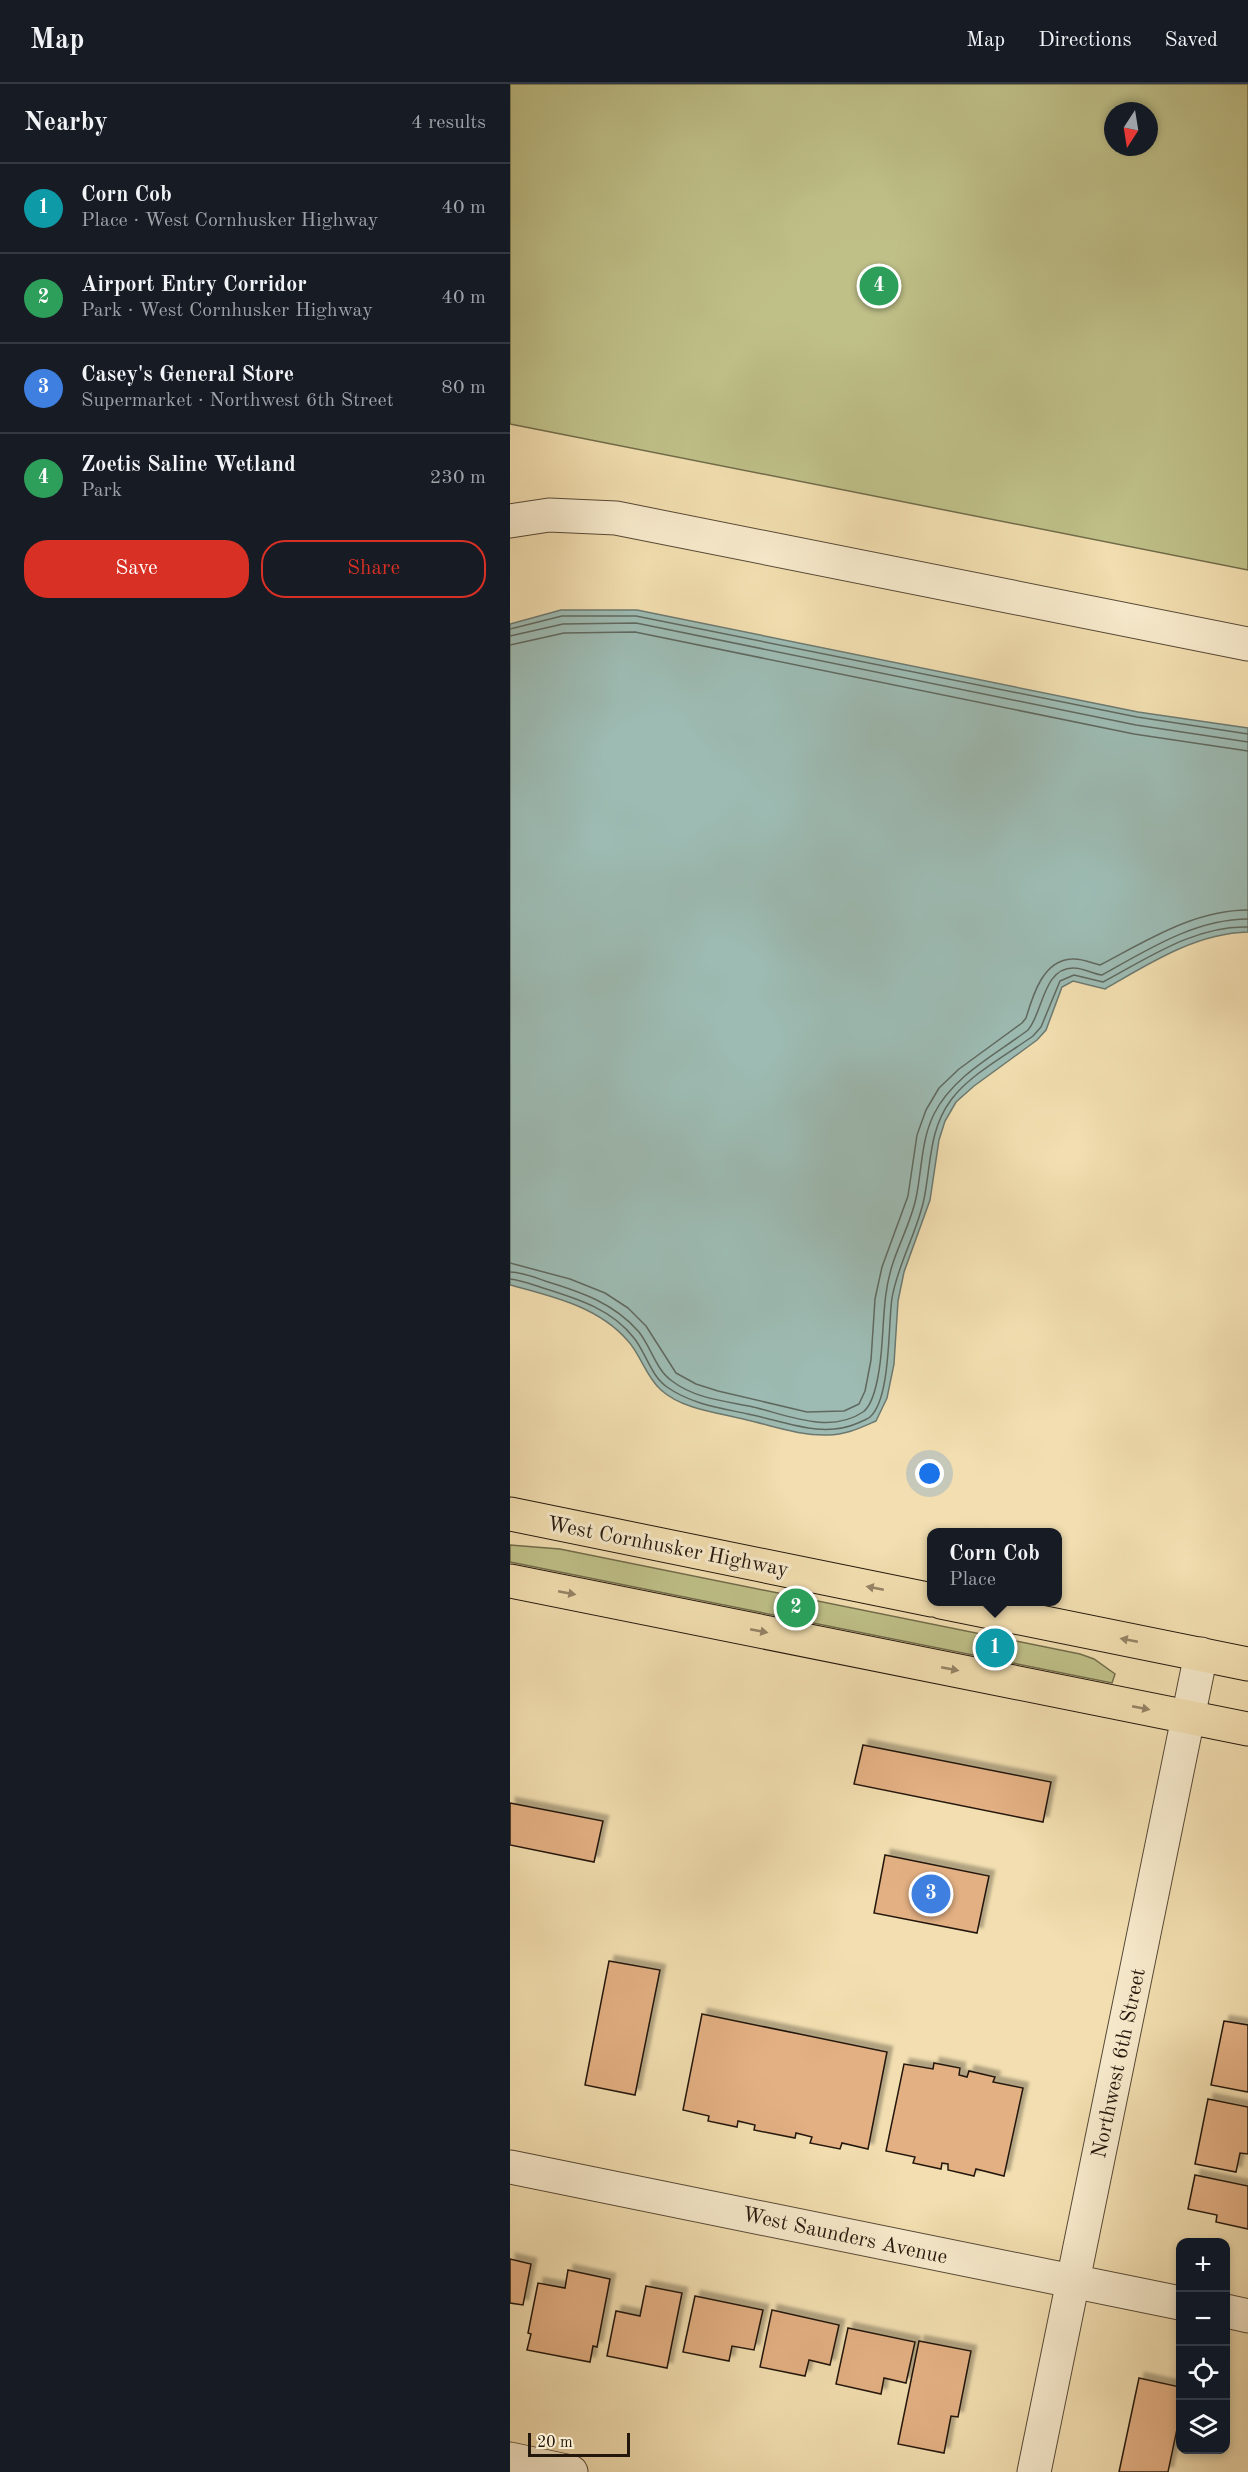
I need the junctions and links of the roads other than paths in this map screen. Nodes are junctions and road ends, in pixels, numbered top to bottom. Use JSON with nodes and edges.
{"nodes":[{"id":1,"x":510,"y":521,"type":"edge"},
{"id":2,"x":1248,"y":644,"type":"edge"},
{"id":3,"x":510,"y":1514,"type":"edge"},
{"id":4,"x":510,"y":1581,"type":"edge"},
{"id":5,"x":927,"y":1599,"type":"edge"},
{"id":6,"x":961,"y":1606,"type":"edge"},
{"id":7,"x":1201,"y":1654,"type":"junction"},
{"id":8,"x":1248,"y":1664,"type":"edge"},
{"id":9,"x":1188,"y":1717,"type":"junction"},
{"id":10,"x":1248,"y":1729,"type":"edge"},
{"id":11,"x":510,"y":2167,"type":"edge"},
{"id":12,"x":1072,"y":2282,"type":"junction"},
{"id":13,"x":1176,"y":2301,"type":"edge"},
{"id":14,"x":1230,"y":2312,"type":"edge"},
{"id":15,"x":1248,"y":2316,"type":"edge"},
{"id":16,"x":510,"y":2460,"type":"edge"},
{"id":17,"x":571,"y":2472,"type":"edge"},
{"id":18,"x":1034,"y":2472,"type":"edge"}],
"edges":[{"from":1,"to":2,"type":"street"},
{"from":5,"to":3,"type":"main road","name":"West Cornhusker Highway","one_way":true},
{"from":4,"to":9,"type":"main road","one_way":true},
{"from":7,"to":6,"type":"main road","one_way":true},
{"from":7,"to":8,"type":"main road"},
{"from":7,"to":9,"type":"street","name":"Northwest 6th Street"},
{"from":9,"to":10,"type":"main road"},
{"from":9,"to":12,"type":"street","name":"Northwest 6th Street"},
{"from":11,"to":12,"type":"street","name":"West Saunders Avenue"},
{"from":12,"to":13,"type":"street","name":"West Saunders Avenue"},
{"from":12,"to":18,"type":"street","name":"Northwest 6th Street"},
{"from":14,"to":15,"type":"street"},
{"from":16,"to":17,"type":"street"}]}
